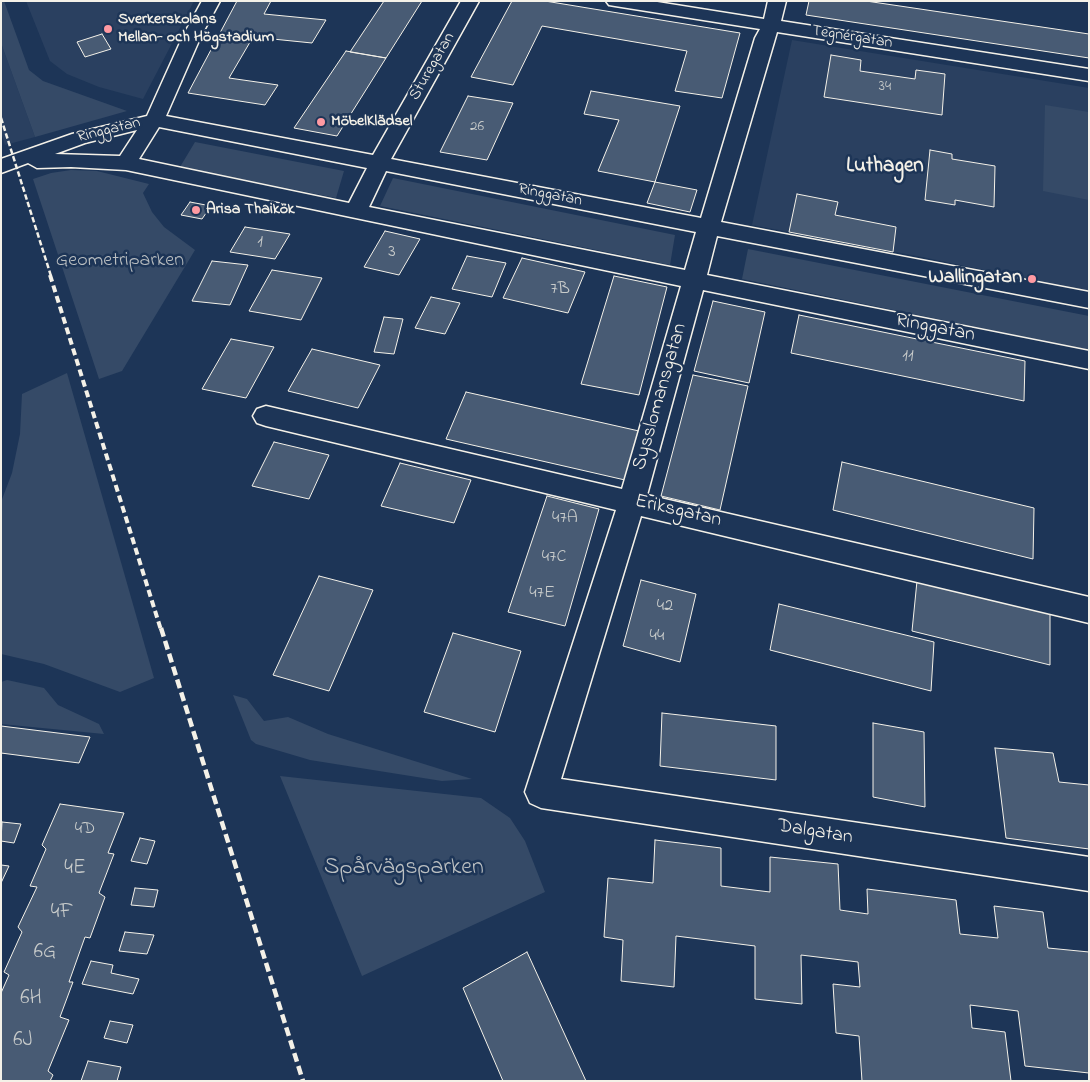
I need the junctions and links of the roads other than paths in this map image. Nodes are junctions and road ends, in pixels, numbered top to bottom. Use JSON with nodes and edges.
{"nodes":[{"id":1,"x":211,"y":1,"type":"edge"},
{"id":2,"x":470,"y":1,"type":"edge"},
{"id":3,"x":615,"y":1,"type":"edge"},
{"id":4,"x":777,"y":1,"type":"edge"},
{"id":5,"x":771,"y":25,"type":"junction"},
{"id":6,"x":1089,"y":76,"type":"edge"},
{"id":7,"x":154,"y":120,"type":"junction"},
{"id":8,"x":126,"y":163,"type":"junction"},
{"id":9,"x":8,"y":164,"type":"edge"},
{"id":10,"x":380,"y":164,"type":"junction"},
{"id":11,"x":356,"y":212,"type":"junction"},
{"id":12,"x":709,"y":226,"type":"junction"},
{"id":13,"x":694,"y":281,"type":"junction"},
{"id":14,"x":1089,"y":300,"type":"edge"},
{"id":15,"x":1089,"y":360,"type":"edge"},
{"id":16,"x":266,"y":416,"type":"dead end"},
{"id":17,"x":632,"y":502,"type":"junction"},
{"id":18,"x":1089,"y":610,"type":"edge"},
{"id":19,"x":541,"y":792,"type":"joint"},
{"id":20,"x":1089,"y":874,"type":"edge"}],
"edges":[{"from":1,"to":7,"type":"street"},
{"from":2,"to":10,"type":"street","name":"Sturegatan"},
{"from":3,"to":5,"type":"street","name":"Tegnérgatan"},
{"from":4,"to":5,"type":"street","name":"Sysslomansgatan"},
{"from":5,"to":6,"type":"street","name":"Tegnérgatan"},
{"from":5,"to":12,"type":"street","name":"Sysslomansgatan"},
{"from":7,"to":8,"type":"street"},
{"from":7,"to":9,"type":"street","name":"Ringgatan"},
{"from":7,"to":10,"type":"street","name":"Ringgatan"},
{"from":8,"to":9,"type":"street","name":"Ringgatan"},
{"from":8,"to":11,"type":"street","name":"Ringgatan"},
{"from":10,"to":11,"type":"street","name":"Sturegatan"},
{"from":10,"to":12,"type":"street","name":"Ringgatan"},
{"from":11,"to":13,"type":"street","name":"Ringgatan"},
{"from":12,"to":13,"type":"street","name":"Sysslomansgatan"},
{"from":12,"to":14,"type":"street","name":"Ringgatan"},
{"from":13,"to":15,"type":"street","name":"Ringgatan"},
{"from":13,"to":17,"type":"street","name":"Sysslomansgatan"},
{"from":16,"to":17,"type":"street","name":"Eriksgatan"},
{"from":17,"to":18,"type":"street","name":"Eriksgatan"},
{"from":17,"to":19,"type":"street","name":"Sysslomansgatan"},
{"from":19,"to":20,"type":"street","name":"Dalgatan"}]}
